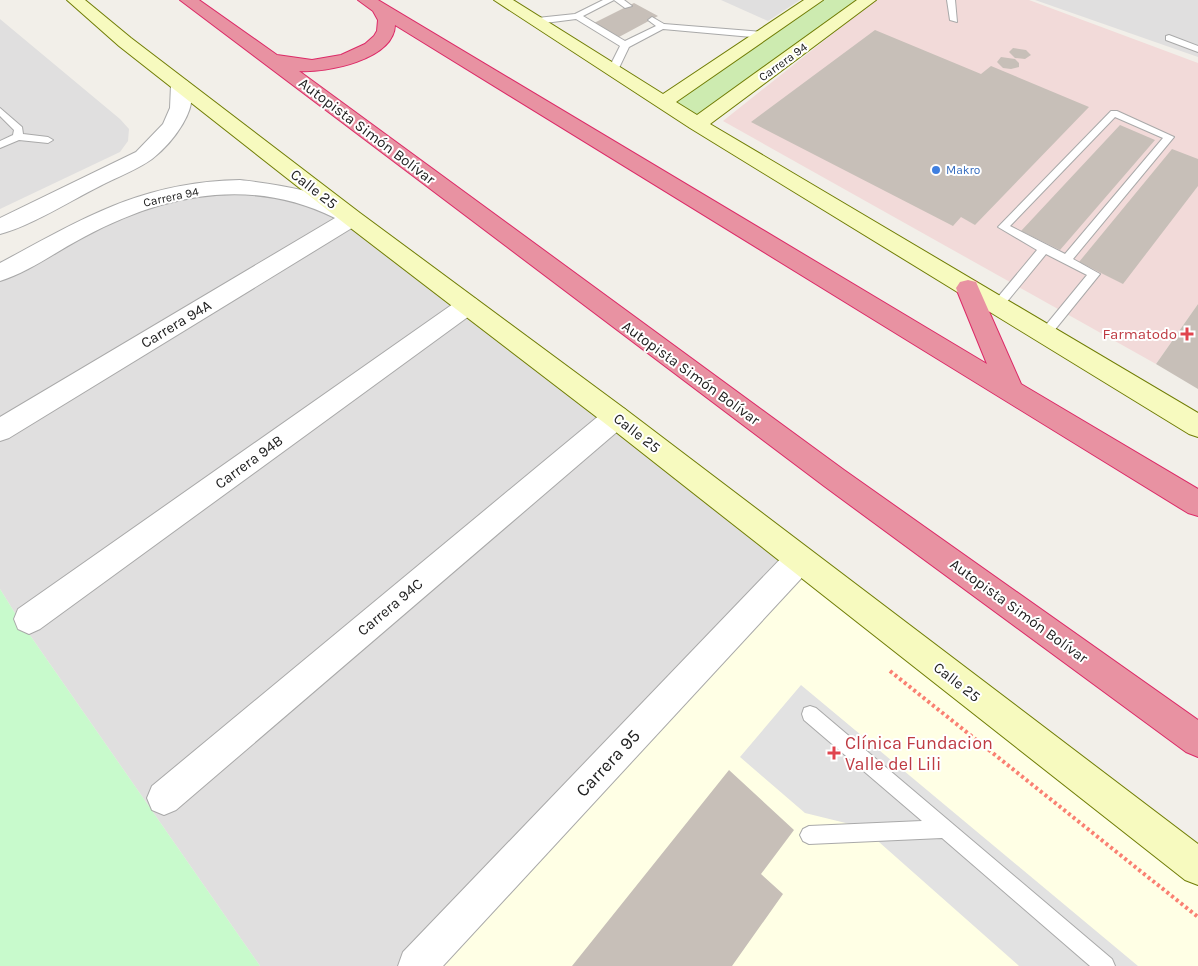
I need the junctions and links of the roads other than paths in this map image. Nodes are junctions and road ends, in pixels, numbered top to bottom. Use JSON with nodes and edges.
{"nodes":[{"id":1,"x":76,"y":0,"type":"edge"},
{"id":2,"x":188,"y":0,"type":"edge"},
{"id":3,"x":502,"y":0,"type":"edge"},
{"id":4,"x":610,"y":0,"type":"edge"},
{"id":5,"x":618,"y":0,"type":"edge"},
{"id":6,"x":815,"y":0,"type":"edge"},
{"id":7,"x":868,"y":0,"type":"edge"},
{"id":8,"x":951,"y":0,"type":"edge"},
{"id":9,"x":373,"y":4,"type":"edge"},
{"id":10,"x":628,"y":6,"type":"dead end"},
{"id":11,"x":577,"y":16,"type":"junction"},
{"id":12,"x":652,"y":20,"type":"dead end"},
{"id":13,"x":954,"y":20,"type":"dead end"},
{"id":14,"x":537,"y":21,"type":"junction"},
{"id":15,"x":662,"y":26,"type":"junction"},
{"id":16,"x":763,"y":35,"type":"junction"},
{"id":17,"x":1168,"y":38,"type":"dead end"},
{"id":18,"x":625,"y":45,"type":"junction"},
{"id":19,"x":1198,"y":49,"type":"edge"},
{"id":20,"x":267,"y":56,"type":"junction"},
{"id":21,"x":613,"y":70,"type":"junction"},
{"id":22,"x":180,"y":85,"type":"junction"},
{"id":23,"x":663,"y":102,"type":"junction"},
{"id":24,"x":0,"y":111,"type":"edge"},
{"id":25,"x":697,"y":124,"type":"junction"},
{"id":26,"x":18,"y":137,"type":"junction"},
{"id":27,"x":48,"y":140,"type":"dead end"},
{"id":28,"x":0,"y":145,"type":"edge"},
{"id":29,"x":352,"y":218,"type":"junction"},
{"id":30,"x":0,"y":227,"type":"edge"},
{"id":31,"x":1045,"y":248,"type":"junction"},
{"id":32,"x":1066,"y":260,"type":"junction"},
{"id":33,"x":0,"y":273,"type":"edge"},
{"id":34,"x":968,"y":288,"type":"junction"},
{"id":35,"x":468,"y":305,"type":"junction"},
{"id":36,"x":997,"y":306,"type":"junction"},
{"id":37,"x":1045,"y":334,"type":"junction"},
{"id":38,"x":1010,"y":388,"type":"junction"},
{"id":39,"x":616,"y":417,"type":"junction"},
{"id":40,"x":1198,"y":426,"type":"edge"},
{"id":41,"x":0,"y":430,"type":"edge"},
{"id":42,"x":1198,"y":504,"type":"edge"},
{"id":43,"x":799,"y":560,"type":"junction"},
{"id":44,"x":29,"y":619,"type":"dead end"},
{"id":45,"x":810,"y":714,"type":"dead end"},
{"id":46,"x":1198,"y":740,"type":"edge"},
{"id":47,"x":164,"y":798,"type":"dead end"},
{"id":48,"x":944,"y":829,"type":"junction"},
{"id":49,"x":809,"y":836,"type":"dead end"},
{"id":50,"x":1198,"y":867,"type":"edge"},
{"id":51,"x":417,"y":966,"type":"edge"},
{"id":52,"x":1105,"y":966,"type":"edge"}],
"edges":[{"from":1,"to":22,"type":"street","name":"Calle 25"},
{"from":2,"to":20,"type":"highway","name":"Autopista Simón Bolívar"},
{"from":3,"to":14,"type":"street"},
{"from":4,"to":11,"type":"lane"},
{"from":5,"to":10,"type":"lane"},
{"from":6,"to":16,"type":"street"},
{"from":7,"to":25,"type":"street","name":"Carrera 94"},
{"from":8,"to":13,"type":"lane"},
{"from":9,"to":20,"type":"highway"},
{"from":9,"to":38,"type":"highway"},
{"from":11,"to":14,"type":"lane"},
{"from":11,"to":18,"type":"lane"},
{"from":12,"to":15,"type":"lane"},
{"from":14,"to":21,"type":"street"},
{"from":15,"to":16,"type":"lane"},
{"from":15,"to":18,"type":"lane"},
{"from":16,"to":23,"type":"street"},
{"from":17,"to":19,"type":"lane"},
{"from":18,"to":21,"type":"lane"},
{"from":20,"to":46,"type":"highway","name":"Autopista Simón Bolívar"},
{"from":21,"to":23,"type":"street"},
{"from":22,"to":29,"type":"street","name":"Calle 25"},
{"from":22,"to":30,"type":"street"},
{"from":23,"to":25,"type":"street"},
{"from":24,"to":26,"type":"lane"},
{"from":25,"to":34,"type":"street"},
{"from":26,"to":27,"type":"lane"},
{"from":26,"to":28,"type":"lane"},
{"from":29,"to":33,"type":"street","name":"Carrera 94"},
{"from":29,"to":35,"type":"street","name":"Calle 25"},
{"from":29,"to":41,"type":"street","name":"Carrera 94A"},
{"from":31,"to":32,"type":"lane"},
{"from":31,"to":32,"type":"lane"},
{"from":31,"to":36,"type":"lane"},
{"from":32,"to":37,"type":"lane"},
{"from":34,"to":36,"type":"street"},
{"from":34,"to":38,"type":"highway"},
{"from":35,"to":39,"type":"street","name":"Calle 25"},
{"from":35,"to":44,"type":"street","name":"Carrera 94B"},
{"from":36,"to":37,"type":"street"},
{"from":37,"to":40,"type":"street"},
{"from":38,"to":42,"type":"highway"},
{"from":39,"to":43,"type":"street","name":"Calle 25"},
{"from":39,"to":47,"type":"street","name":"Carrera 94C"},
{"from":43,"to":50,"type":"street","name":"Calle 25"},
{"from":43,"to":51,"type":"street","name":"Carrera 95"},
{"from":45,"to":48,"type":"lane"},
{"from":48,"to":49,"type":"lane"},
{"from":48,"to":52,"type":"lane"}]}
